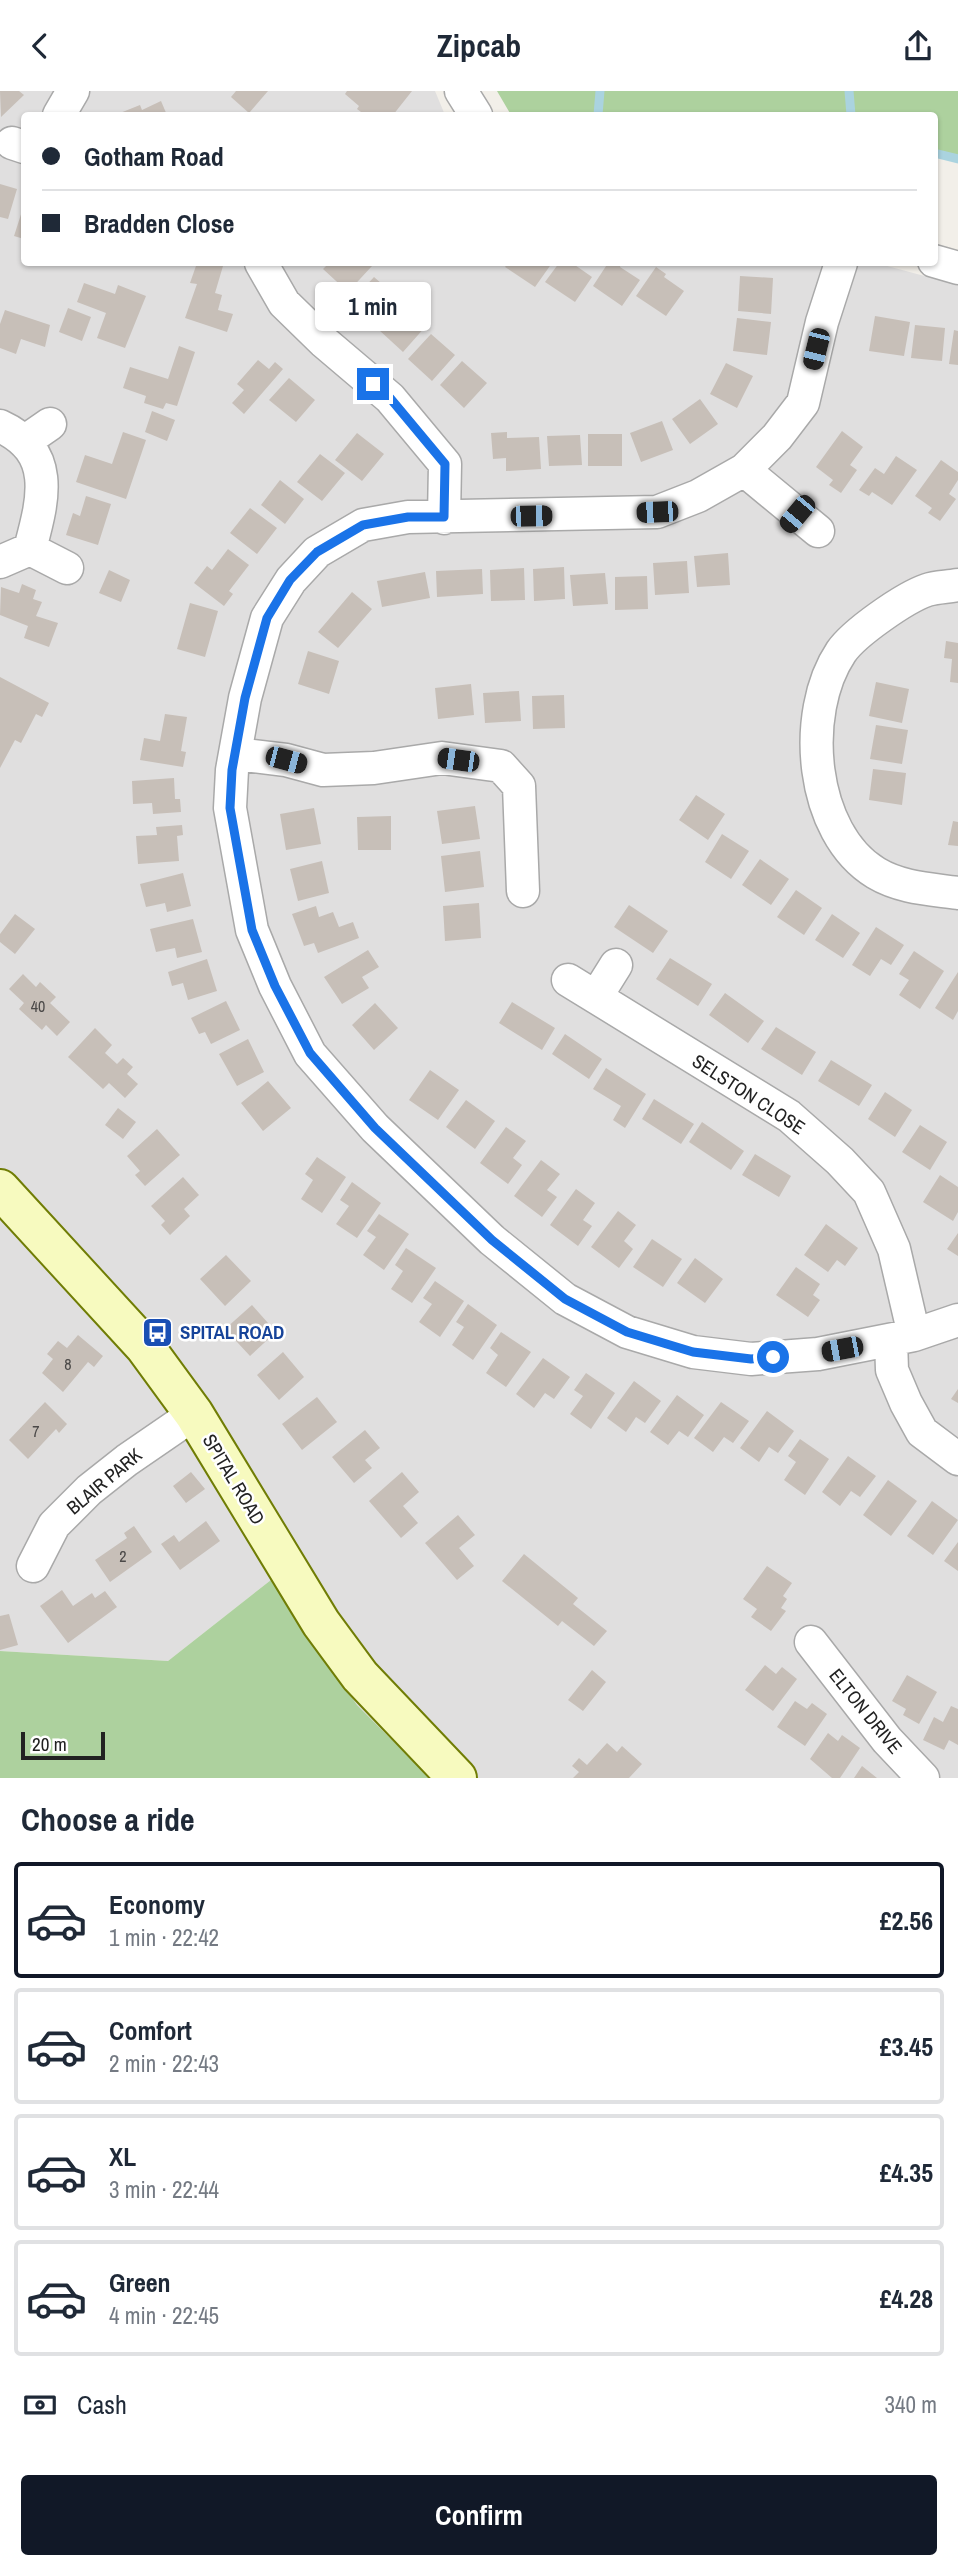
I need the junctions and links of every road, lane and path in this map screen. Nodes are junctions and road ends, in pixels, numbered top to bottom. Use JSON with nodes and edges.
{"nodes":[{"id":1,"x":73,"y":91,"type":"edge"},
{"id":2,"x":461,"y":91,"type":"edge"},
{"id":3,"x":61,"y":112,"type":"edge"},
{"id":4,"x":474,"y":112,"type":"edge"},
{"id":5,"x":938,"y":262,"type":"edge"},
{"id":6,"x":262,"y":266,"type":"edge"},
{"id":7,"x":840,"y":266,"type":"edge"},
{"id":8,"x":958,"y":268,"type":"edge"},
{"id":9,"x":50,"y":424,"type":"dead end"},
{"id":10,"x":12,"y":434,"type":"edge"},
{"id":11,"x":744,"y":470,"type":"junction"},
{"id":12,"x":444,"y":517,"type":"junction"},
{"id":13,"x":799,"y":526,"type":"dead end"},
{"id":14,"x":30,"y":549,"type":"junction"},
{"id":15,"x":0,"y":562,"type":"edge"},
{"id":16,"x":67,"y":568,"type":"dead end"},
{"id":17,"x":958,"y":585,"type":"edge"},
{"id":18,"x":235,"y":754,"type":"junction"},
{"id":19,"x":523,"y":891,"type":"dead end"},
{"id":20,"x":958,"y":893,"type":"edge"},
{"id":21,"x":616,"y":965,"type":"dead end"},
{"id":22,"x":568,"y":980,"type":"dead end"},
{"id":23,"x":596,"y":997,"type":"junction"},
{"id":24,"x":0,"y":1189,"type":"edge"},
{"id":25,"x":958,"y":1320,"type":"edge"},
{"id":26,"x":903,"y":1338,"type":"junction"},
{"id":27,"x":194,"y":1414,"type":"junction"},
{"id":28,"x":958,"y":1459,"type":"edge"},
{"id":29,"x":33,"y":1566,"type":"dead end"},
{"id":30,"x":811,"y":1642,"type":"dead end"},
{"id":31,"x":457,"y":1778,"type":"edge"},
{"id":32,"x":923,"y":1778,"type":"edge"}],
"edges":[{"from":1,"to":3,"type":"street"},
{"from":2,"to":4,"type":"street"},
{"from":5,"to":8,"type":"street"},
{"from":6,"to":12,"type":"street"},
{"from":7,"to":11,"type":"street"},
{"from":9,"to":10,"type":"street"},
{"from":10,"to":14,"type":"street"},
{"from":11,"to":12,"type":"street"},
{"from":11,"to":13,"type":"street"},
{"from":12,"to":18,"type":"street"},
{"from":14,"to":15,"type":"street"},
{"from":14,"to":16,"type":"street"},
{"from":17,"to":20,"type":"street"},
{"from":18,"to":19,"type":"street"},
{"from":18,"to":26,"type":"street"},
{"from":21,"to":23,"type":"street"},
{"from":22,"to":23,"type":"street","name":"SELSTON CLOSE"},
{"from":23,"to":26,"type":"street","name":"SELSTON CLOSE"},
{"from":24,"to":27,"type":"main road","name":"SPITAL ROAD"},
{"from":25,"to":26,"type":"street"},
{"from":26,"to":28,"type":"street"},
{"from":27,"to":29,"type":"street","name":"BLAIR PARK"},
{"from":27,"to":31,"type":"main road","name":"SPITAL ROAD"},
{"from":30,"to":32,"type":"street","name":"ELTON DRIVE"}]}
